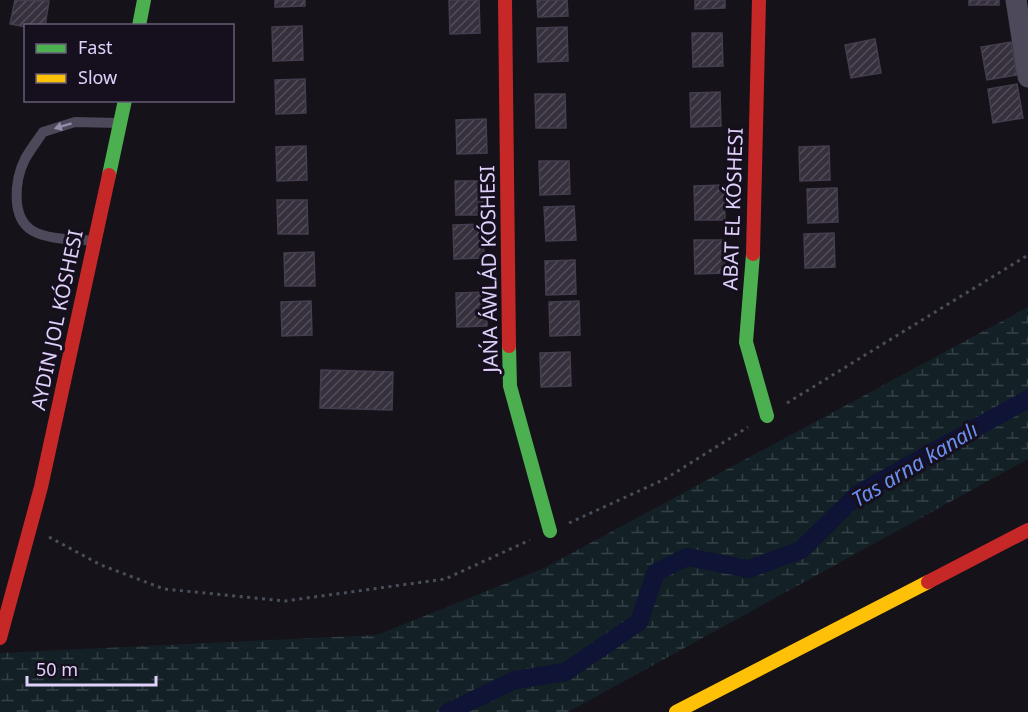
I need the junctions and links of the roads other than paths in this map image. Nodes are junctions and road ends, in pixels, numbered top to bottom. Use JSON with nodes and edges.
{"nodes":[{"id":1,"x":144,"y":0,"type":"edge"},
{"id":2,"x":505,"y":0,"type":"edge"},
{"id":3,"x":759,"y":0,"type":"edge"},
{"id":4,"x":1016,"y":0,"type":"edge"},
{"id":5,"x":139,"y":24,"type":"edge"},
{"id":6,"x":1028,"y":77,"type":"edge"},
{"id":7,"x":125,"y":102,"type":"edge"},
{"id":8,"x":121,"y":123,"type":"junction"},
{"id":9,"x":95,"y":241,"type":"junction"},
{"id":10,"x":767,"y":416,"type":"dead end"},
{"id":11,"x":1028,"y":530,"type":"edge"},
{"id":12,"x":550,"y":531,"type":"dead end"},
{"id":13,"x":0,"y":638,"type":"edge"},
{"id":14,"x":676,"y":712,"type":"edge"}],
"edges":[{"from":1,"to":5,"type":"street"},
{"from":2,"to":12,"type":"street","name":"JAŃA ÁWLÁD KÓSHESI"},
{"from":3,"to":10,"type":"street","name":"ABAT EL KÓSHESI"},
{"from":4,"to":6,"type":"street"},
{"from":7,"to":8,"type":"street"},
{"from":8,"to":9,"type":"street"},
{"from":8,"to":9,"type":"lane","one_way":true},
{"from":9,"to":13,"type":"street"},
{"from":11,"to":14,"type":"street"}]}
